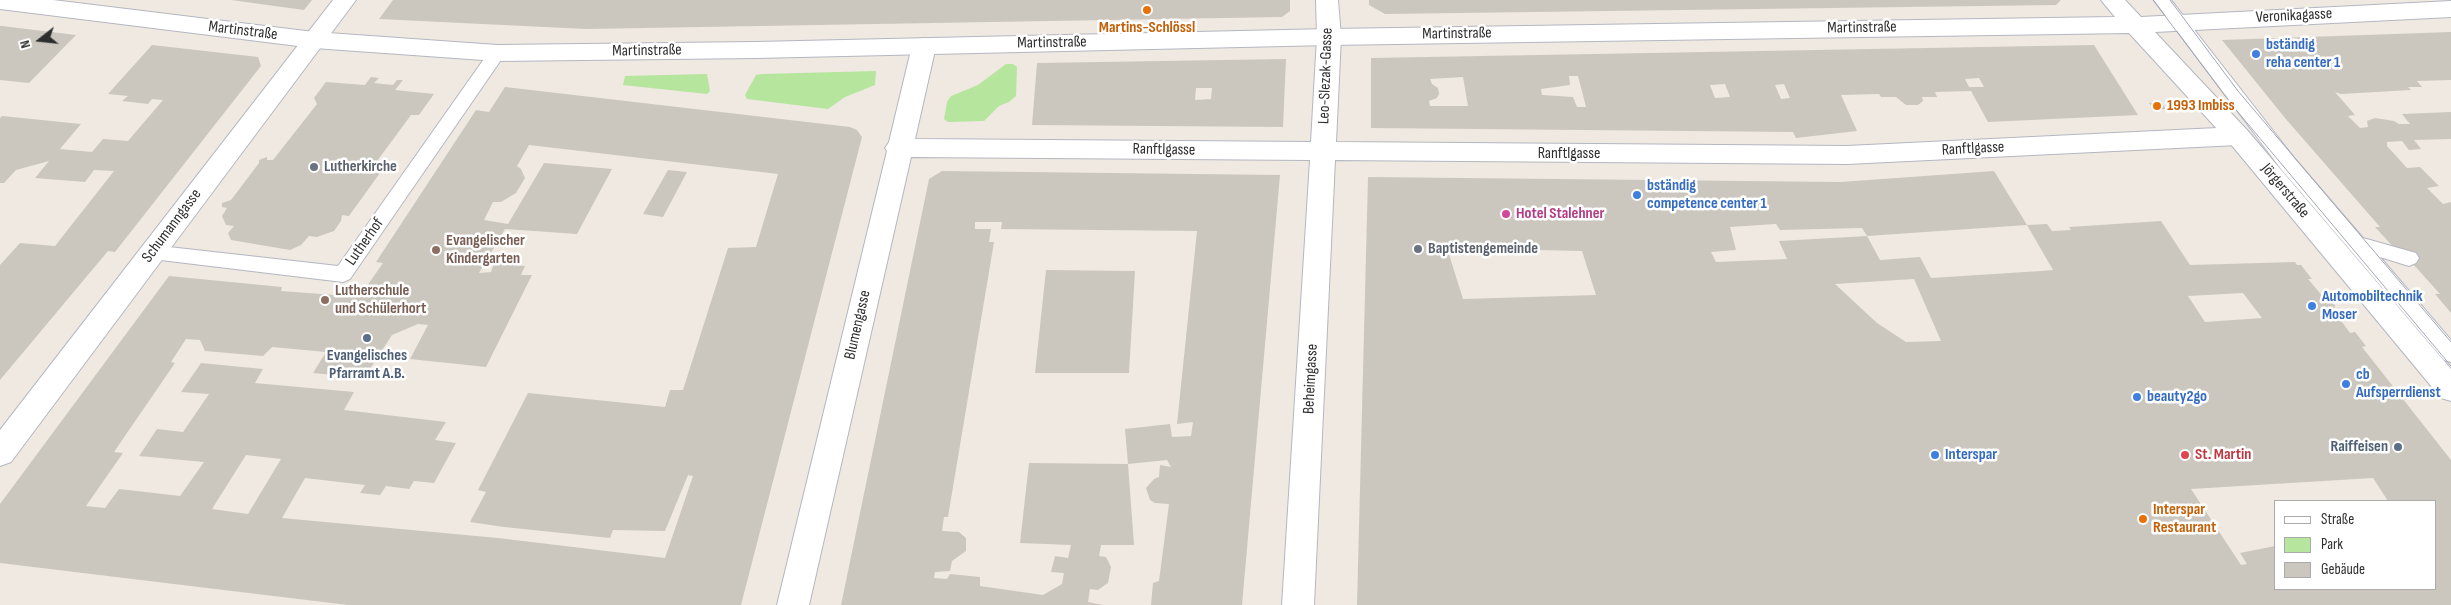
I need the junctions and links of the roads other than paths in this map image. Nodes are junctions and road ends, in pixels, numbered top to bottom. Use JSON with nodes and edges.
{"nodes":[{"id":1,"x":0,"y":0,"type":"edge"},
{"id":2,"x":345,"y":0,"type":"edge"},
{"id":3,"x":1328,"y":0,"type":"edge"},
{"id":4,"x":2112,"y":0,"type":"edge"},
{"id":5,"x":2162,"y":0,"type":"edge"},
{"id":6,"x":2451,"y":9,"type":"edge"},
{"id":7,"x":2177,"y":21,"type":"junction"},
{"id":8,"x":2136,"y":24,"type":"junction"},
{"id":9,"x":1330,"y":37,"type":"junction"},
{"id":10,"x":314,"y":40,"type":"junction"},
{"id":11,"x":924,"y":46,"type":"junction"},
{"id":12,"x":498,"y":53,"type":"junction"},
{"id":13,"x":2238,"y":136,"type":"junction"},
{"id":14,"x":898,"y":148,"type":"junction"},
{"id":15,"x":1323,"y":153,"type":"junction"},
{"id":16,"x":2322,"y":235,"type":"junction"},
{"id":17,"x":2356,"y":243,"type":"junction"},
{"id":18,"x":151,"y":253,"type":"junction"},
{"id":19,"x":2409,"y":258,"type":"dead end"},
{"id":20,"x":2451,"y":354,"type":"edge"},
{"id":21,"x":2451,"y":389,"type":"edge"},
{"id":22,"x":0,"y":452,"type":"edge"},
{"id":23,"x":794,"y":605,"type":"edge"},
{"id":24,"x":1298,"y":605,"type":"edge"}],
"edges":[{"from":1,"to":10,"type":"street","name":"Martinstraße"},
{"from":2,"to":10,"type":"street","name":"Schumanngasse"},
{"from":3,"to":9,"type":"street","name":"Leo-Slezak-Gasse"},
{"from":4,"to":8,"type":"street","name":"Jörgerstraße"},
{"from":5,"to":7,"type":"lane"},
{"from":6,"to":7,"type":"street","name":"Veronikagasse"},
{"from":7,"to":8,"type":"street","name":"Veronikagasse"},
{"from":7,"to":17,"type":"lane"},
{"from":8,"to":9,"type":"street","name":"Martinstraße"},
{"from":8,"to":13,"type":"street","name":"Jörgerstraße"},
{"from":9,"to":11,"type":"street","name":"Martinstraße"},
{"from":9,"to":15,"type":"street","name":"Leo-Slezak-Gasse"},
{"from":10,"to":12,"type":"street","name":"Martinstraße"},
{"from":10,"to":18,"type":"street","name":"Schumanngasse"},
{"from":11,"to":12,"type":"street","name":"Martinstraße"},
{"from":11,"to":14,"type":"street","name":"Blumengasse"},
{"from":12,"to":18,"type":"lane","name":"Lutherhof"},
{"from":13,"to":15,"type":"street","name":"Ranftlgasse"},
{"from":13,"to":16,"type":"street","name":"Jörgerstraße"},
{"from":14,"to":15,"type":"street","name":"Ranftlgasse"},
{"from":14,"to":23,"type":"street","name":"Blumengasse"},
{"from":15,"to":24,"type":"street","name":"Beheimgasse"},
{"from":16,"to":17,"type":"lane"},
{"from":16,"to":21,"type":"street","name":"Jörgerstraße"},
{"from":17,"to":19,"type":"lane"},
{"from":17,"to":20,"type":"lane"},
{"from":18,"to":22,"type":"street","name":"Schumanngasse"}]}
